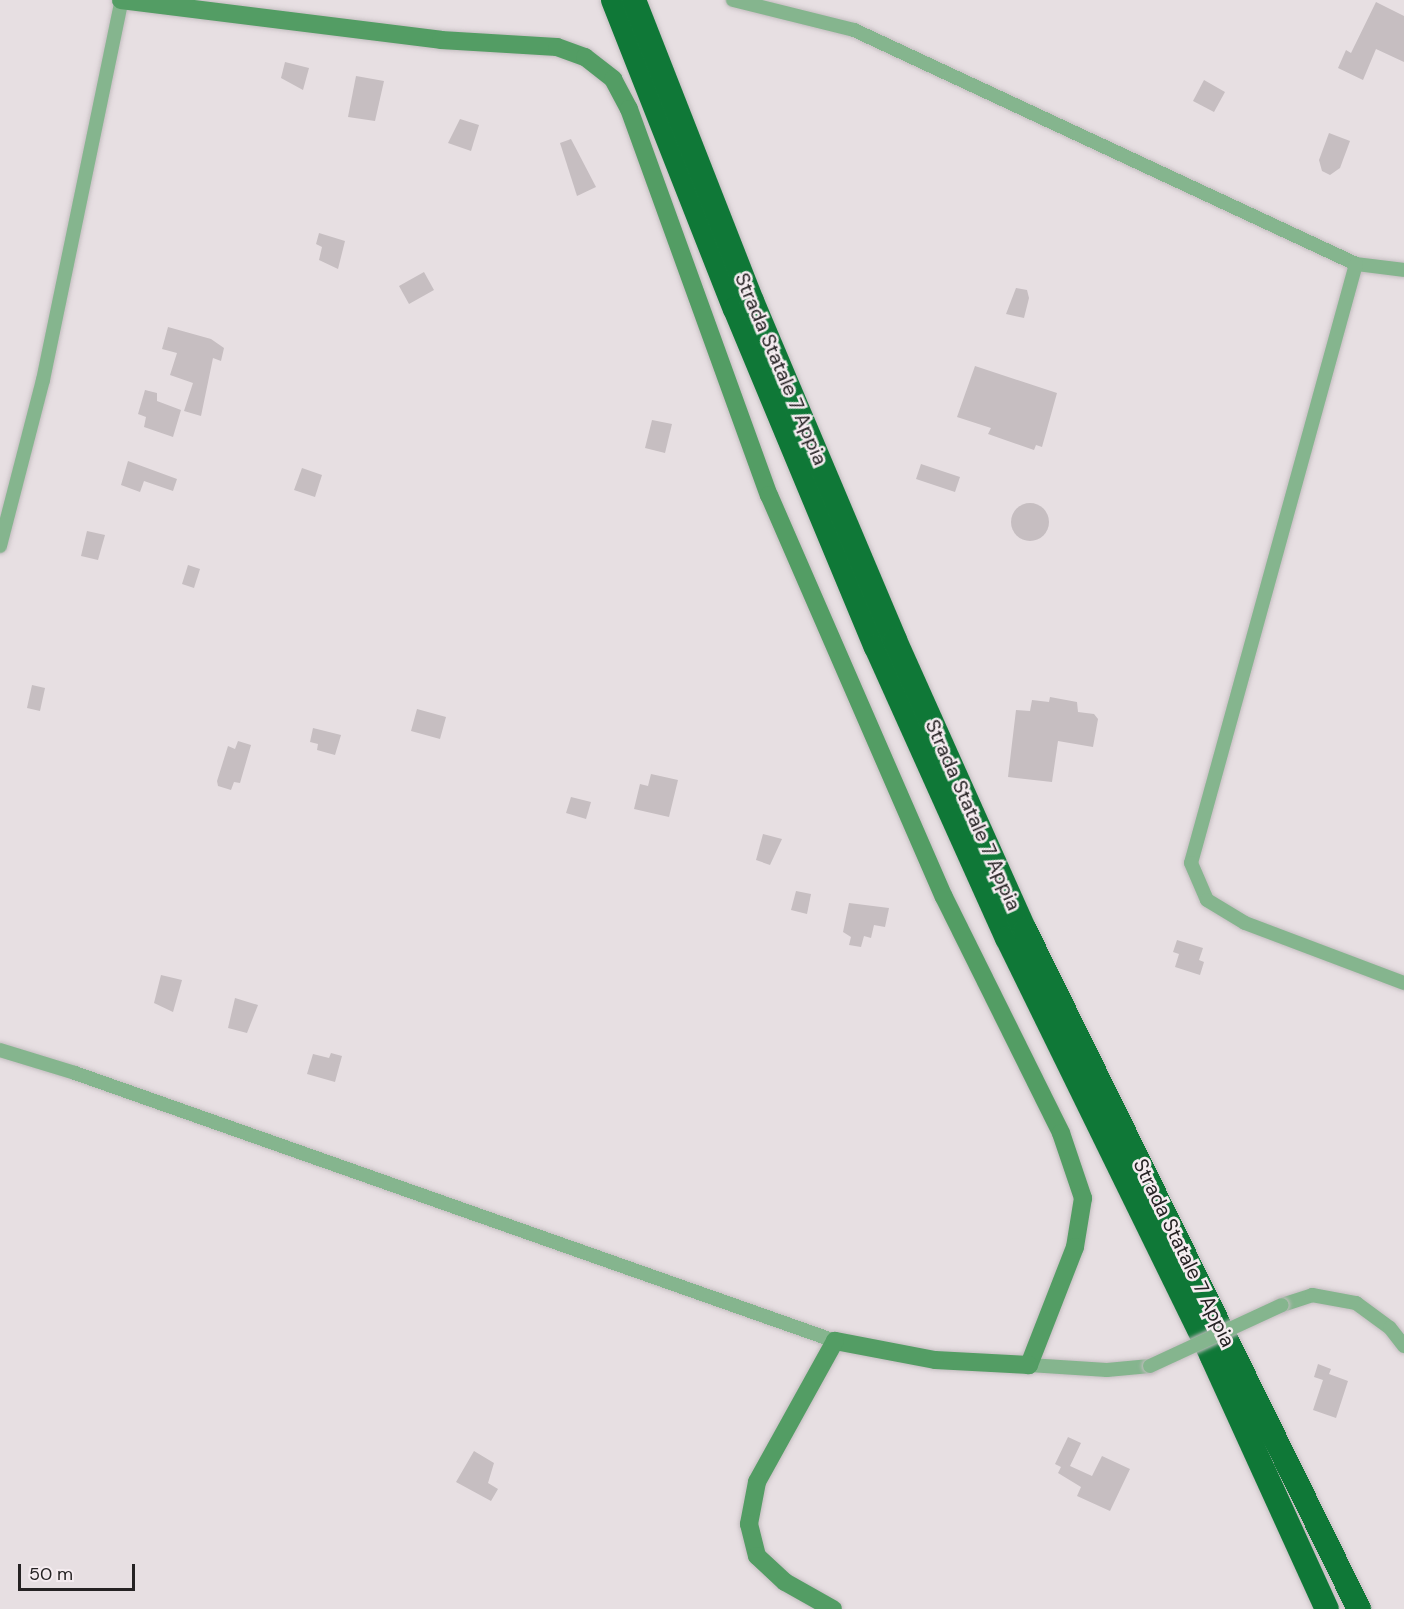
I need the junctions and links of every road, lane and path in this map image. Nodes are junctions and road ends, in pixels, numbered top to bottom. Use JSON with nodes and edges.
{"nodes":[{"id":1,"x":613,"y":0,"type":"edge"},
{"id":2,"x":634,"y":0,"type":"edge"},
{"id":3,"x":733,"y":0,"type":"edge"},
{"id":4,"x":121,"y":1,"type":"edge"},
{"id":5,"x":1356,"y":264,"type":"junction"},
{"id":6,"x":1404,"y":270,"type":"edge"},
{"id":7,"x":0,"y":546,"type":"edge"},
{"id":8,"x":1404,"y":983,"type":"edge"},
{"id":9,"x":0,"y":1050,"type":"edge"},
{"id":10,"x":835,"y":1341,"type":"junction"},
{"id":11,"x":1404,"y":1346,"type":"edge"},
{"id":12,"x":1029,"y":1365,"type":"junction"},
{"id":13,"x":833,"y":1609,"type":"edge"},
{"id":14,"x":1327,"y":1609,"type":"edge"},
{"id":15,"x":1359,"y":1609,"type":"edge"}],
"edges":[{"from":1,"to":14,"type":"highway","name":"Strada Statale 7 Appia"},
{"from":2,"to":15,"type":"highway","name":"Strada Statale 7 Appia"},
{"from":3,"to":5,"type":"street"},
{"from":4,"to":7,"type":"street"},
{"from":4,"to":12,"type":"street"},
{"from":5,"to":6,"type":"street"},
{"from":5,"to":8,"type":"street"},
{"from":9,"to":10,"type":"street"},
{"from":10,"to":12,"type":"street"},
{"from":10,"to":13,"type":"street"},
{"from":11,"to":12,"type":"street","bridge":true}]}
